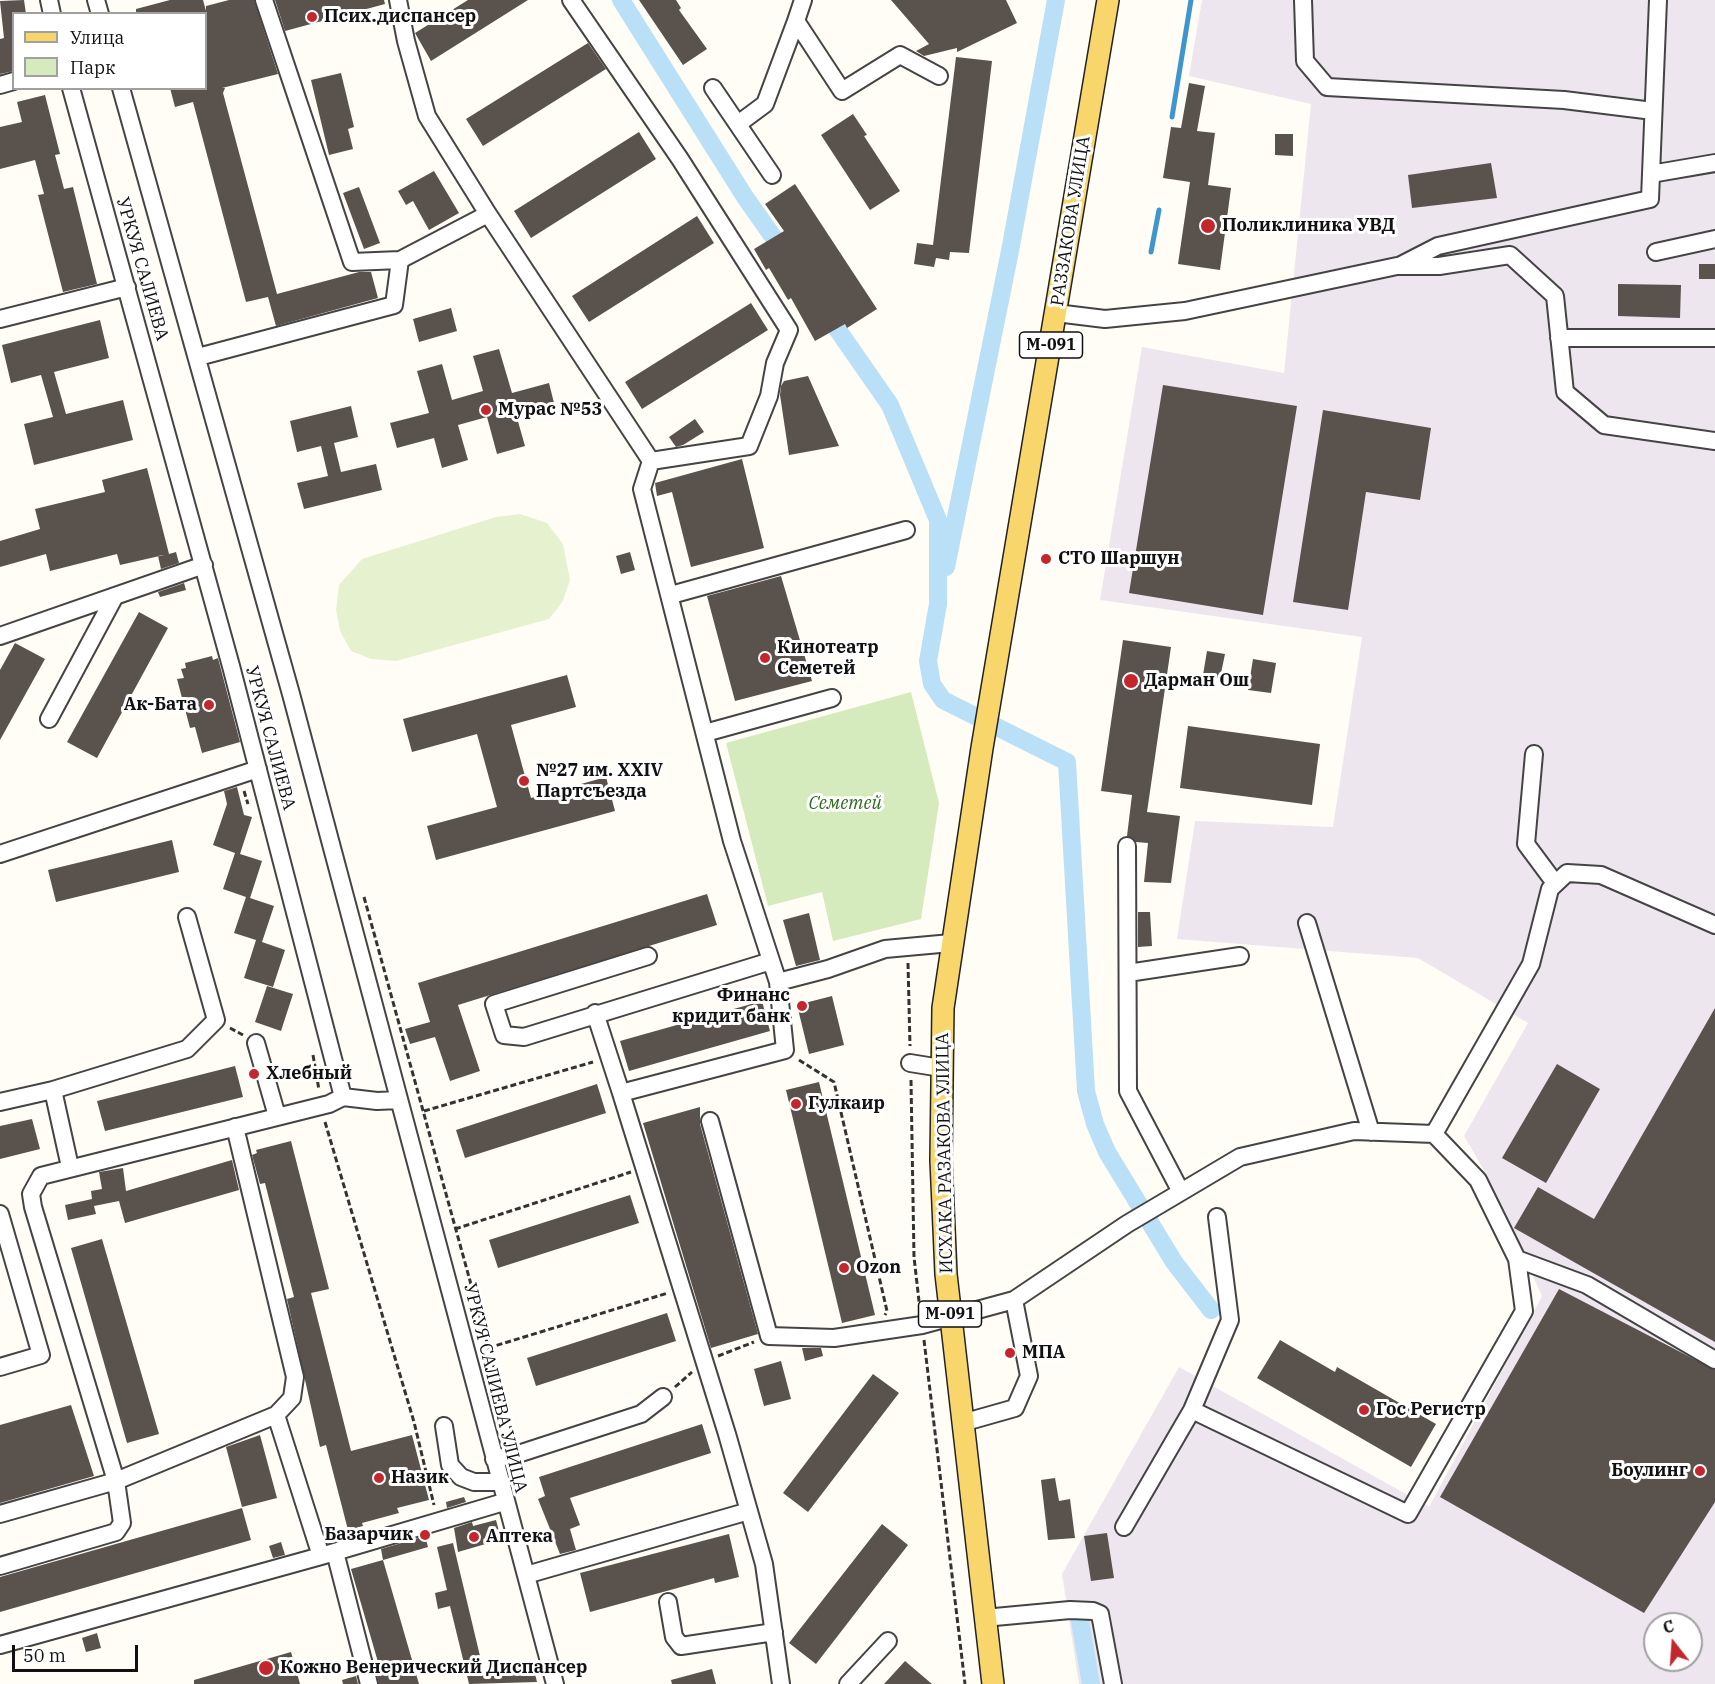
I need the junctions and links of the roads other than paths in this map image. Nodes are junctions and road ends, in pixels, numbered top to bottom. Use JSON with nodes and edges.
{"nodes":[{"id":1,"x":264,"y":0,"type":"edge"},
{"id":2,"x":398,"y":0,"type":"edge"},
{"id":3,"x":571,"y":0,"type":"edge"},
{"id":4,"x":803,"y":0,"type":"edge"},
{"id":5,"x":1108,"y":0,"type":"edge"},
{"id":6,"x":1303,"y":0,"type":"edge"},
{"id":7,"x":1658,"y":0,"type":"edge"},
{"id":8,"x":796,"y":21,"type":"junction"},
{"id":9,"x":939,"y":76,"type":"dead end"},
{"id":10,"x":713,"y":88,"type":"dead end"},
{"id":11,"x":72,"y":90,"type":"edge"},
{"id":12,"x":122,"y":90,"type":"edge"},
{"id":13,"x":1653,"y":111,"type":"junction"},
{"id":14,"x":738,"y":124,"type":"junction"},
{"id":15,"x":1715,"y":163,"type":"edge"},
{"id":16,"x":1651,"y":174,"type":"junction"},
{"id":17,"x":772,"y":175,"type":"dead end"},
{"id":18,"x":488,"y":214,"type":"junction"},
{"id":19,"x":1715,"y":239,"type":"edge"},
{"id":20,"x":1656,"y":252,"type":"dead end"},
{"id":21,"x":400,"y":260,"type":"junction"},
{"id":22,"x":1397,"y":266,"type":"junction"},
{"id":23,"x":127,"y":287,"type":"junction"},
{"id":24,"x":1056,"y":313,"type":"junction"},
{"id":25,"x":0,"y":319,"type":"edge"},
{"id":26,"x":1559,"y":338,"type":"junction"},
{"id":27,"x":1715,"y":338,"type":"edge"},
{"id":28,"x":198,"y":357,"type":"junction"},
{"id":29,"x":1715,"y":441,"type":"edge"},
{"id":30,"x":651,"y":461,"type":"junction"},
{"id":31,"x":906,"y":530,"type":"dead end"},
{"id":32,"x":204,"y":565,"type":"junction"},
{"id":33,"x":671,"y":595,"type":"junction"},
{"id":34,"x":115,"y":596,"type":"junction"},
{"id":35,"x":0,"y":636,"type":"edge"},
{"id":36,"x":832,"y":698,"type":"dead end"},
{"id":37,"x":50,"y":719,"type":"dead end"},
{"id":38,"x":705,"y":733,"type":"junction"},
{"id":39,"x":1534,"y":754,"type":"dead end"},
{"id":40,"x":258,"y":770,"type":"junction"},
{"id":41,"x":1127,"y":846,"type":"dead end"},
{"id":42,"x":0,"y":854,"type":"edge"},
{"id":43,"x":1555,"y":884,"type":"junction"},
{"id":44,"x":188,"y":916,"type":"dead end"},
{"id":45,"x":1307,"y":923,"type":"dead end"},
{"id":46,"x":1715,"y":925,"type":"edge"},
{"id":47,"x":951,"y":943,"type":"junction"},
{"id":48,"x":648,"y":956,"type":"dead end"},
{"id":49,"x":1240,"y":956,"type":"dead end"},
{"id":50,"x":771,"y":960,"type":"junction"},
{"id":51,"x":1128,"y":973,"type":"junction"},
{"id":52,"x":778,"y":982,"type":"junction"},
{"id":53,"x":595,"y":1013,"type":"junction"},
{"id":54,"x":256,"y":1043,"type":"road end"},
{"id":55,"x":910,"y":1063,"type":"dead end"},
{"id":56,"x":941,"y":1068,"type":"junction"},
{"id":57,"x":53,"y":1090,"type":"junction"},
{"id":58,"x":621,"y":1093,"type":"junction"},
{"id":59,"x":343,"y":1097,"type":"junction"},
{"id":60,"x":0,"y":1102,"type":"edge"},
{"id":61,"x":402,"y":1108,"type":"junction"},
{"id":62,"x":277,"y":1116,"type":"junction"},
{"id":63,"x":711,"y":1121,"type":"dead end"},
{"id":64,"x":235,"y":1127,"type":"junction"},
{"id":65,"x":1371,"y":1132,"type":"junction"},
{"id":66,"x":1434,"y":1134,"type":"junction"},
{"id":67,"x":70,"y":1167,"type":"junction"},
{"id":68,"x":1181,"y":1192,"type":"junction"},
{"id":69,"x":0,"y":1214,"type":"edge"},
{"id":70,"x":1217,"y":1217,"type":"dead end"},
{"id":71,"x":1517,"y":1259,"type":"junction"},
{"id":72,"x":1014,"y":1300,"type":"junction"},
{"id":73,"x":950,"y":1318,"type":"junction"},
{"id":74,"x":1715,"y":1360,"type":"edge"},
{"id":75,"x":0,"y":1367,"type":"edge"},
{"id":76,"x":663,"y":1397,"type":"dead end"},
{"id":77,"x":1192,"y":1410,"type":"junction"},
{"id":78,"x":276,"y":1415,"type":"junction"},
{"id":79,"x":962,"y":1423,"type":"junction"},
{"id":80,"x":444,"y":1426,"type":"dead end"},
{"id":81,"x":494,"y":1459,"type":"junction"},
{"id":82,"x":116,"y":1481,"type":"junction"},
{"id":83,"x":499,"y":1482,"type":"junction"},
{"id":84,"x":504,"y":1502,"type":"junction"},
{"id":85,"x":749,"y":1511,"type":"junction"},
{"id":86,"x":0,"y":1514,"type":"edge"},
{"id":87,"x":1124,"y":1527,"type":"dead end"},
{"id":88,"x":328,"y":1554,"type":"junction"},
{"id":89,"x":0,"y":1566,"type":"edge"},
{"id":90,"x":526,"y":1575,"type":"junction"},
{"id":91,"x":668,"y":1602,"type":"dead end"},
{"id":92,"x":984,"y":1618,"type":"junction"},
{"id":93,"x":774,"y":1632,"type":"junction"},
{"id":94,"x":888,"y":1641,"type":"dead end"},
{"id":95,"x":0,"y":1645,"type":"edge"},
{"id":96,"x":369,"y":1684,"type":"edge"},
{"id":97,"x":555,"y":1684,"type":"edge"},
{"id":98,"x":781,"y":1684,"type":"edge"},
{"id":99,"x":848,"y":1684,"type":"edge"},
{"id":100,"x":993,"y":1684,"type":"edge"},
{"id":101,"x":1113,"y":1684,"type":"edge"}],
"edges":[{"from":1,"to":21,"type":"street"},
{"from":2,"to":18,"type":"street"},
{"from":3,"to":30,"type":"street"},
{"from":4,"to":8,"type":"street"},
{"from":5,"to":24,"type":"main road","name":"РАЗЗАКОВА УЛИЦА","number":"М-091"},
{"from":6,"to":13,"type":"street"},
{"from":7,"to":13,"type":"street"},
{"from":8,"to":9,"type":"street"},
{"from":8,"to":14,"type":"street"},
{"from":10,"to":14,"type":"street"},
{"from":11,"to":23,"type":"street","name":"УРКУЯ САЛИЕВА"},
{"from":12,"to":28,"type":"street","name":"УРКУЯ САЛИЕВА"},
{"from":13,"to":16,"type":"street"},
{"from":14,"to":17,"type":"street"},
{"from":15,"to":16,"type":"street"},
{"from":16,"to":22,"type":"street"},
{"from":18,"to":21,"type":"street"},
{"from":18,"to":30,"type":"street"},
{"from":19,"to":20,"type":"street"},
{"from":21,"to":28,"type":"street"},
{"from":22,"to":24,"type":"street"},
{"from":22,"to":26,"type":"street"},
{"from":23,"to":25,"type":"street"},
{"from":23,"to":32,"type":"street","name":"УРКУЯ САЛИЕВА"},
{"from":24,"to":47,"type":"main road","name":"РАЗЗАКОВА УЛИЦА","number":"М-091"},
{"from":26,"to":27,"type":"street"},
{"from":26,"to":29,"type":"street"},
{"from":28,"to":61,"type":"street","name":"УРКУЯ САЛИЕВА"},
{"from":30,"to":33,"type":"street"},
{"from":31,"to":33,"type":"street"},
{"from":32,"to":34,"type":"street"},
{"from":32,"to":40,"type":"street","name":"УРКУЯ САЛИЕВА"},
{"from":33,"to":38,"type":"street"},
{"from":34,"to":35,"type":"street"},
{"from":34,"to":37,"type":"street"},
{"from":36,"to":38,"type":"street"},
{"from":38,"to":50,"type":"street"},
{"from":39,"to":43,"type":"street"},
{"from":40,"to":42,"type":"street"},
{"from":40,"to":59,"type":"street","name":"УРКУЯ САЛИЕВА"},
{"from":41,"to":51,"type":"street"},
{"from":43,"to":46,"type":"street"},
{"from":43,"to":66,"type":"street"},
{"from":44,"to":57,"type":"street"},
{"from":45,"to":65,"type":"street"},
{"from":47,"to":52,"type":"street"},
{"from":47,"to":56,"type":"main road","name":"ИСХАКА РАЗАКОВА УЛИЦА","number":"М-091"},
{"from":48,"to":53,"type":"street"},
{"from":49,"to":51,"type":"street"},
{"from":50,"to":52,"type":"street"},
{"from":50,"to":53,"type":"street"},
{"from":51,"to":68,"type":"street"},
{"from":52,"to":58,"type":"street"},
{"from":53,"to":58,"type":"street"},
{"from":54,"to":62,"type":"street"},
{"from":55,"to":56,"type":"street"},
{"from":56,"to":73,"type":"main road","name":"ИСХАКА РАЗАКОВА УЛИЦА","number":"М-091"},
{"from":57,"to":60,"type":"street"},
{"from":57,"to":67,"type":"street"},
{"from":58,"to":85,"type":"street"},
{"from":59,"to":61,"type":"street"},
{"from":59,"to":62,"type":"street"},
{"from":61,"to":81,"type":"street","name":"УРКУЯ САЛИЕВА УЛИЦА"},
{"from":62,"to":64,"type":"street"},
{"from":63,"to":73,"type":"street"},
{"from":64,"to":67,"type":"street"},
{"from":64,"to":78,"type":"street"},
{"from":65,"to":66,"type":"street"},
{"from":65,"to":68,"type":"street"},
{"from":66,"to":71,"type":"street"},
{"from":67,"to":82,"type":"street"},
{"from":68,"to":72,"type":"street"},
{"from":69,"to":75,"type":"street"},
{"from":70,"to":77,"type":"street"},
{"from":71,"to":74,"type":"street"},
{"from":71,"to":77,"type":"street"},
{"from":72,"to":73,"type":"street"},
{"from":72,"to":79,"type":"street"},
{"from":73,"to":79,"type":"main road","name":"ИСХАКА РАЗАКОВА УЛИЦА","number":"М-091"},
{"from":76,"to":81,"type":"street"},
{"from":77,"to":87,"type":"street"},
{"from":78,"to":82,"type":"street"},
{"from":78,"to":88,"type":"street"},
{"from":79,"to":92,"type":"main road","name":"ИСХАКА РАЗАКОВА УЛИЦА","number":"М-091"},
{"from":80,"to":83,"type":"street"},
{"from":81,"to":83,"type":"street","name":"УРКУЯ САЛИЕВА УЛИЦА"},
{"from":82,"to":86,"type":"street"},
{"from":82,"to":89,"type":"street"},
{"from":83,"to":84,"type":"street","name":"УРКУЯ САЛИЕВА УЛИЦА"},
{"from":84,"to":88,"type":"street"},
{"from":84,"to":90,"type":"street","name":"УРКУЯ САЛИЕВА УЛИЦА"},
{"from":85,"to":90,"type":"street"},
{"from":85,"to":93,"type":"street"},
{"from":88,"to":95,"type":"street"},
{"from":88,"to":96,"type":"street"},
{"from":90,"to":97,"type":"street","name":"УРКУЯ САЛИЕВА УЛИЦА"},
{"from":91,"to":93,"type":"street"},
{"from":92,"to":100,"type":"main road","name":"ИСХАКА РАЗАКОВА УЛИЦА","number":"М-091"},
{"from":92,"to":101,"type":"street"},
{"from":93,"to":98,"type":"street"},
{"from":94,"to":99,"type":"street"}]}
